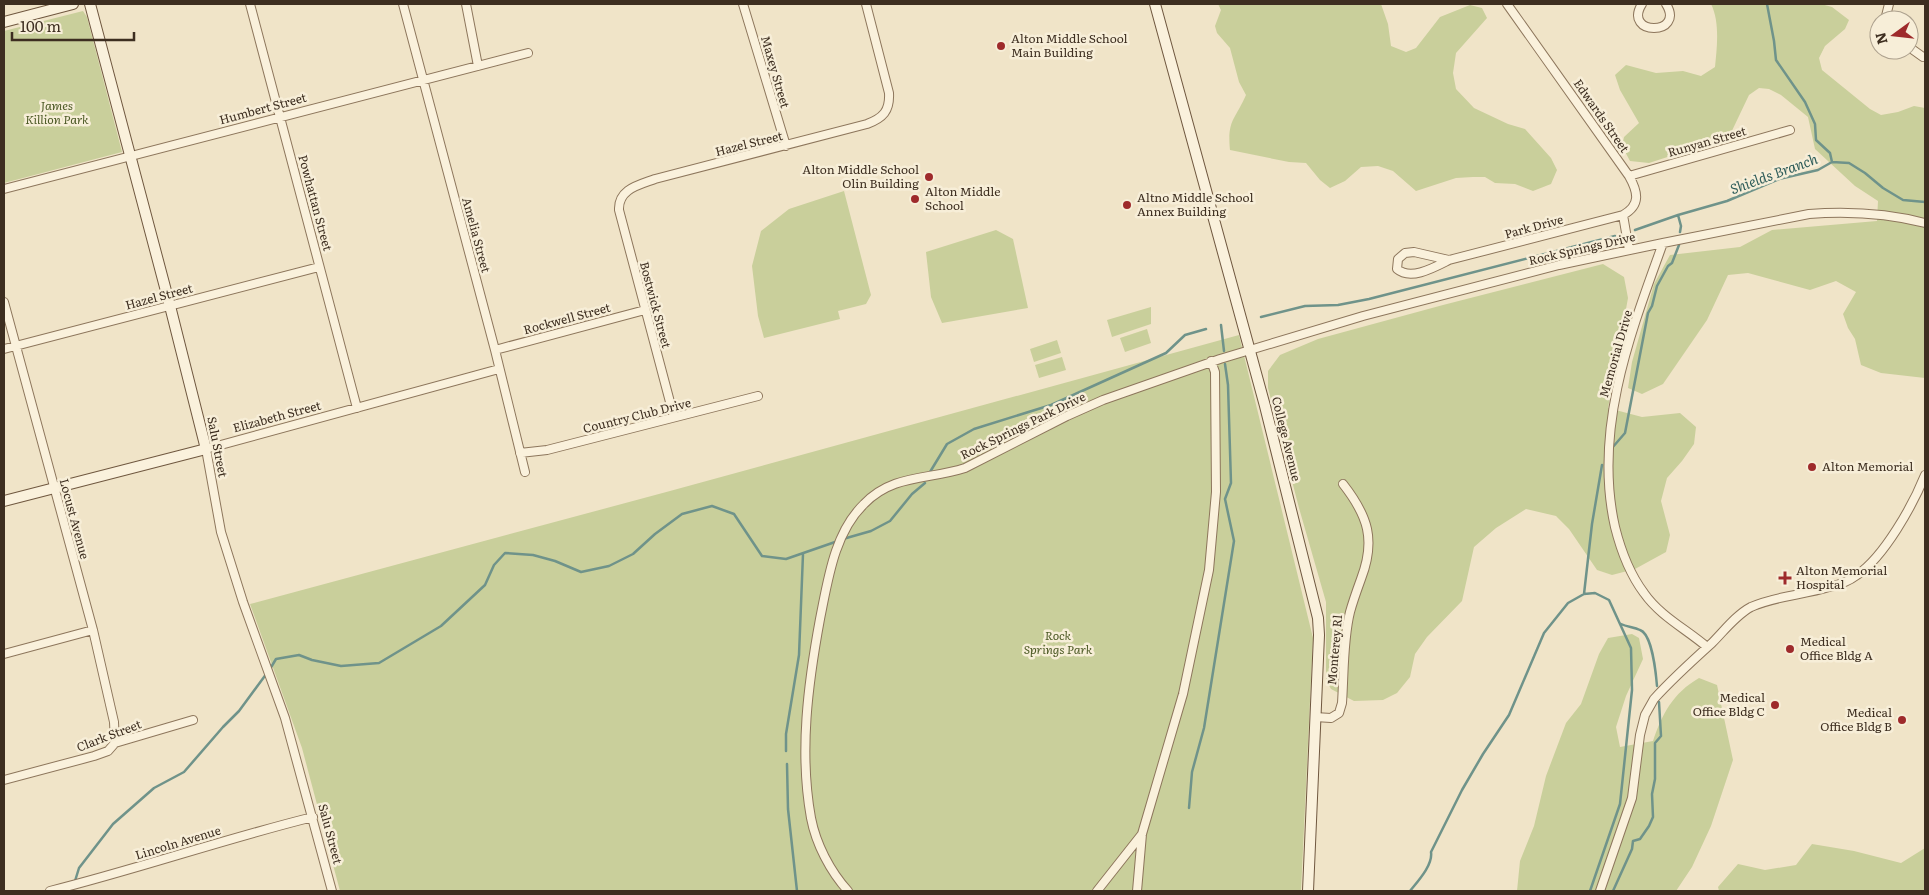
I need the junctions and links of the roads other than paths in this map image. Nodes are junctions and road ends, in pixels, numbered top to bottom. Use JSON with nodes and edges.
{"nodes":[{"id":1,"x":73,"y":4,"type":"edge"},
{"id":2,"x":90,"y":4,"type":"edge"},
{"id":3,"x":250,"y":4,"type":"edge"},
{"id":4,"x":403,"y":4,"type":"edge"},
{"id":5,"x":466,"y":4,"type":"edge"},
{"id":6,"x":743,"y":4,"type":"edge"},
{"id":7,"x":866,"y":4,"type":"edge"},
{"id":8,"x":1155,"y":4,"type":"edge"},
{"id":9,"x":1506,"y":4,"type":"edge"},
{"id":10,"x":1666,"y":4,"type":"edge"},
{"id":11,"x":1639,"y":5,"type":"edge"},
{"id":12,"x":4,"y":22,"type":"edge"},
{"id":13,"x":528,"y":53,"type":"dead end"},
{"id":14,"x":1919,"y":54,"type":"edge"},
{"id":15,"x":1923,"y":57,"type":"dead end"},
{"id":16,"x":478,"y":66,"type":"junction"},
{"id":17,"x":423,"y":80,"type":"junction"},
{"id":18,"x":280,"y":116,"type":"junction"},
{"id":19,"x":1790,"y":130,"type":"dead end"},
{"id":20,"x":786,"y":146,"type":"junction"},
{"id":21,"x":130,"y":156,"type":"junction"},
{"id":22,"x":1629,"y":176,"type":"junction"},
{"id":23,"x":4,"y":188,"type":"edge"},
{"id":24,"x":621,"y":198,"type":"joint"},
{"id":25,"x":1623,"y":215,"type":"junction"},
{"id":26,"x":1925,"y":223,"type":"edge"},
{"id":27,"x":1663,"y":243,"type":"junction"},
{"id":28,"x":1629,"y":250,"type":"junction"},
{"id":29,"x":1449,"y":260,"type":"junction"},
{"id":30,"x":320,"y":267,"type":"junction"},
{"id":31,"x":4,"y":302,"type":"edge"},
{"id":32,"x":170,"y":306,"type":"junction"},
{"id":33,"x":644,"y":310,"type":"junction"},
{"id":34,"x":16,"y":346,"type":"junction"},
{"id":35,"x":4,"y":349,"type":"edge"},
{"id":36,"x":495,"y":350,"type":"junction"},
{"id":37,"x":1250,"y":351,"type":"junction"},
{"id":38,"x":1212,"y":361,"type":"junction"},
{"id":39,"x":499,"y":369,"type":"junction"},
{"id":40,"x":758,"y":396,"type":"dead end"},
{"id":41,"x":357,"y":408,"type":"junction"},
{"id":42,"x":674,"y":418,"type":"junction"},
{"id":43,"x":206,"y":449,"type":"junction"},
{"id":44,"x":520,"y":453,"type":"junction"},
{"id":45,"x":526,"y":472,"type":"dead end"},
{"id":46,"x":1925,"y":475,"type":"edge"},
{"id":47,"x":1343,"y":484,"type":"dead end"},
{"id":48,"x":54,"y":488,"type":"junction"},
{"id":49,"x":4,"y":501,"type":"edge"},
{"id":50,"x":93,"y":630,"type":"junction"},
{"id":51,"x":1707,"y":648,"type":"junction"},
{"id":52,"x":4,"y":654,"type":"edge"},
{"id":53,"x":1316,"y":717,"type":"junction"},
{"id":54,"x":193,"y":720,"type":"dead end"},
{"id":55,"x":115,"y":743,"type":"junction"},
{"id":56,"x":4,"y":780,"type":"edge"},
{"id":57,"x":313,"y":817,"type":"junction"},
{"id":58,"x":1142,"y":834,"type":"junction"},
{"id":59,"x":50,"y":891,"type":"edge"},
{"id":60,"x":332,"y":891,"type":"edge"},
{"id":61,"x":848,"y":891,"type":"edge"},
{"id":62,"x":1097,"y":891,"type":"edge"},
{"id":63,"x":1137,"y":891,"type":"edge"},
{"id":64,"x":1308,"y":891,"type":"edge"},
{"id":65,"x":1600,"y":891,"type":"edge"}],
"edges":[{"from":1,"to":12,"type":"main road"},
{"from":2,"to":21,"type":"main road","name":"Salu Street"},
{"from":3,"to":18,"type":"street","name":"Powhattan Street"},
{"from":4,"to":17,"type":"street","name":"Amelia Street"},
{"from":5,"to":16,"type":"street"},
{"from":6,"to":20,"type":"street","name":"Maxey Street"},
{"from":7,"to":20,"type":"street","name":"Hazel Street"},
{"from":8,"to":37,"type":"main road","name":"College Avenue"},
{"from":9,"to":22,"type":"street","name":"Edwards Street"},
{"from":10,"to":11,"type":"street"},
{"from":13,"to":16,"type":"street","name":"Humbert Street"},
{"from":14,"to":15,"type":"street"},
{"from":16,"to":17,"type":"street","name":"Humbert Street"},
{"from":17,"to":18,"type":"street","name":"Humbert Street"},
{"from":17,"to":36,"type":"street","name":"Amelia Street"},
{"from":18,"to":21,"type":"street","name":"Humbert Street"},
{"from":18,"to":30,"type":"street","name":"Powhattan Street"},
{"from":19,"to":22,"type":"street","name":"Runyan Street"},
{"from":20,"to":24,"type":"street","name":"Hazel Street"},
{"from":21,"to":23,"type":"street","name":"Humbert Street"},
{"from":21,"to":32,"type":"main road","name":"Salu Street"},
{"from":22,"to":25,"type":"street","name":"Edwards Street"},
{"from":24,"to":33,"type":"street","name":"Bostwick Street"},
{"from":25,"to":28,"type":"street"},
{"from":25,"to":29,"type":"street","name":"Park Drive"},
{"from":26,"to":27,"type":"street","name":"Rock Springs Drive"},
{"from":27,"to":28,"type":"street","name":"Rock Springs Drive"},
{"from":27,"to":51,"type":"street","name":"Memorial Drive"},
{"from":28,"to":37,"type":"street","name":"Rock Springs Drive"},
{"from":29,"to":29,"type":"street","name":"Park Drive"},
{"from":30,"to":32,"type":"street","name":"Hazel Street"},
{"from":30,"to":41,"type":"street","name":"Powhattan Street"},
{"from":31,"to":34,"type":"street","name":"Locust Avenue"},
{"from":32,"to":34,"type":"street","name":"Hazel Street"},
{"from":32,"to":43,"type":"main road","name":"Salu Street"},
{"from":33,"to":36,"type":"street","name":"Rockwell Street"},
{"from":33,"to":42,"type":"street","name":"Bostwick Street"},
{"from":34,"to":35,"type":"street","name":"Hazel Street"},
{"from":34,"to":48,"type":"street","name":"Locust Avenue"},
{"from":36,"to":39,"type":"street","name":"Amelia Street"},
{"from":37,"to":38,"type":"street","name":"Rock Springs Park Drive"},
{"from":37,"to":53,"type":"main road","name":"College Avenue"},
{"from":38,"to":58,"type":"street"},
{"from":38,"to":61,"type":"street","name":"Rock Springs Park Drive"},
{"from":39,"to":41,"type":"street","name":"Elizabeth Street"},
{"from":39,"to":44,"type":"street","name":"Amelia Street"},
{"from":40,"to":42,"type":"street","name":"Country Club Drive"},
{"from":41,"to":43,"type":"street","name":"Elizabeth Street"},
{"from":42,"to":44,"type":"street","name":"Country Club Drive"},
{"from":43,"to":48,"type":"main road","name":"Elizabeth Street"},
{"from":43,"to":57,"type":"street","name":"Salu Street"},
{"from":44,"to":45,"type":"street","name":"Amelia Street"},
{"from":46,"to":51,"type":"street"},
{"from":47,"to":53,"type":"street","name":"Monterey Rl"},
{"from":48,"to":49,"type":"main road","name":"Elizabeth Street"},
{"from":48,"to":50,"type":"street","name":"Locust Avenue"},
{"from":50,"to":52,"type":"street"},
{"from":50,"to":55,"type":"street","name":"Locust Avenue"},
{"from":51,"to":65,"type":"street"},
{"from":53,"to":64,"type":"main road","name":"College Avenue"},
{"from":54,"to":55,"type":"street","name":"Clark Street"},
{"from":55,"to":56,"type":"street","name":"Clark Street"},
{"from":57,"to":59,"type":"street","name":"Lincoln Avenue"},
{"from":57,"to":60,"type":"street","name":"Salu Street"},
{"from":58,"to":62,"type":"street"},
{"from":58,"to":63,"type":"street"}]}
